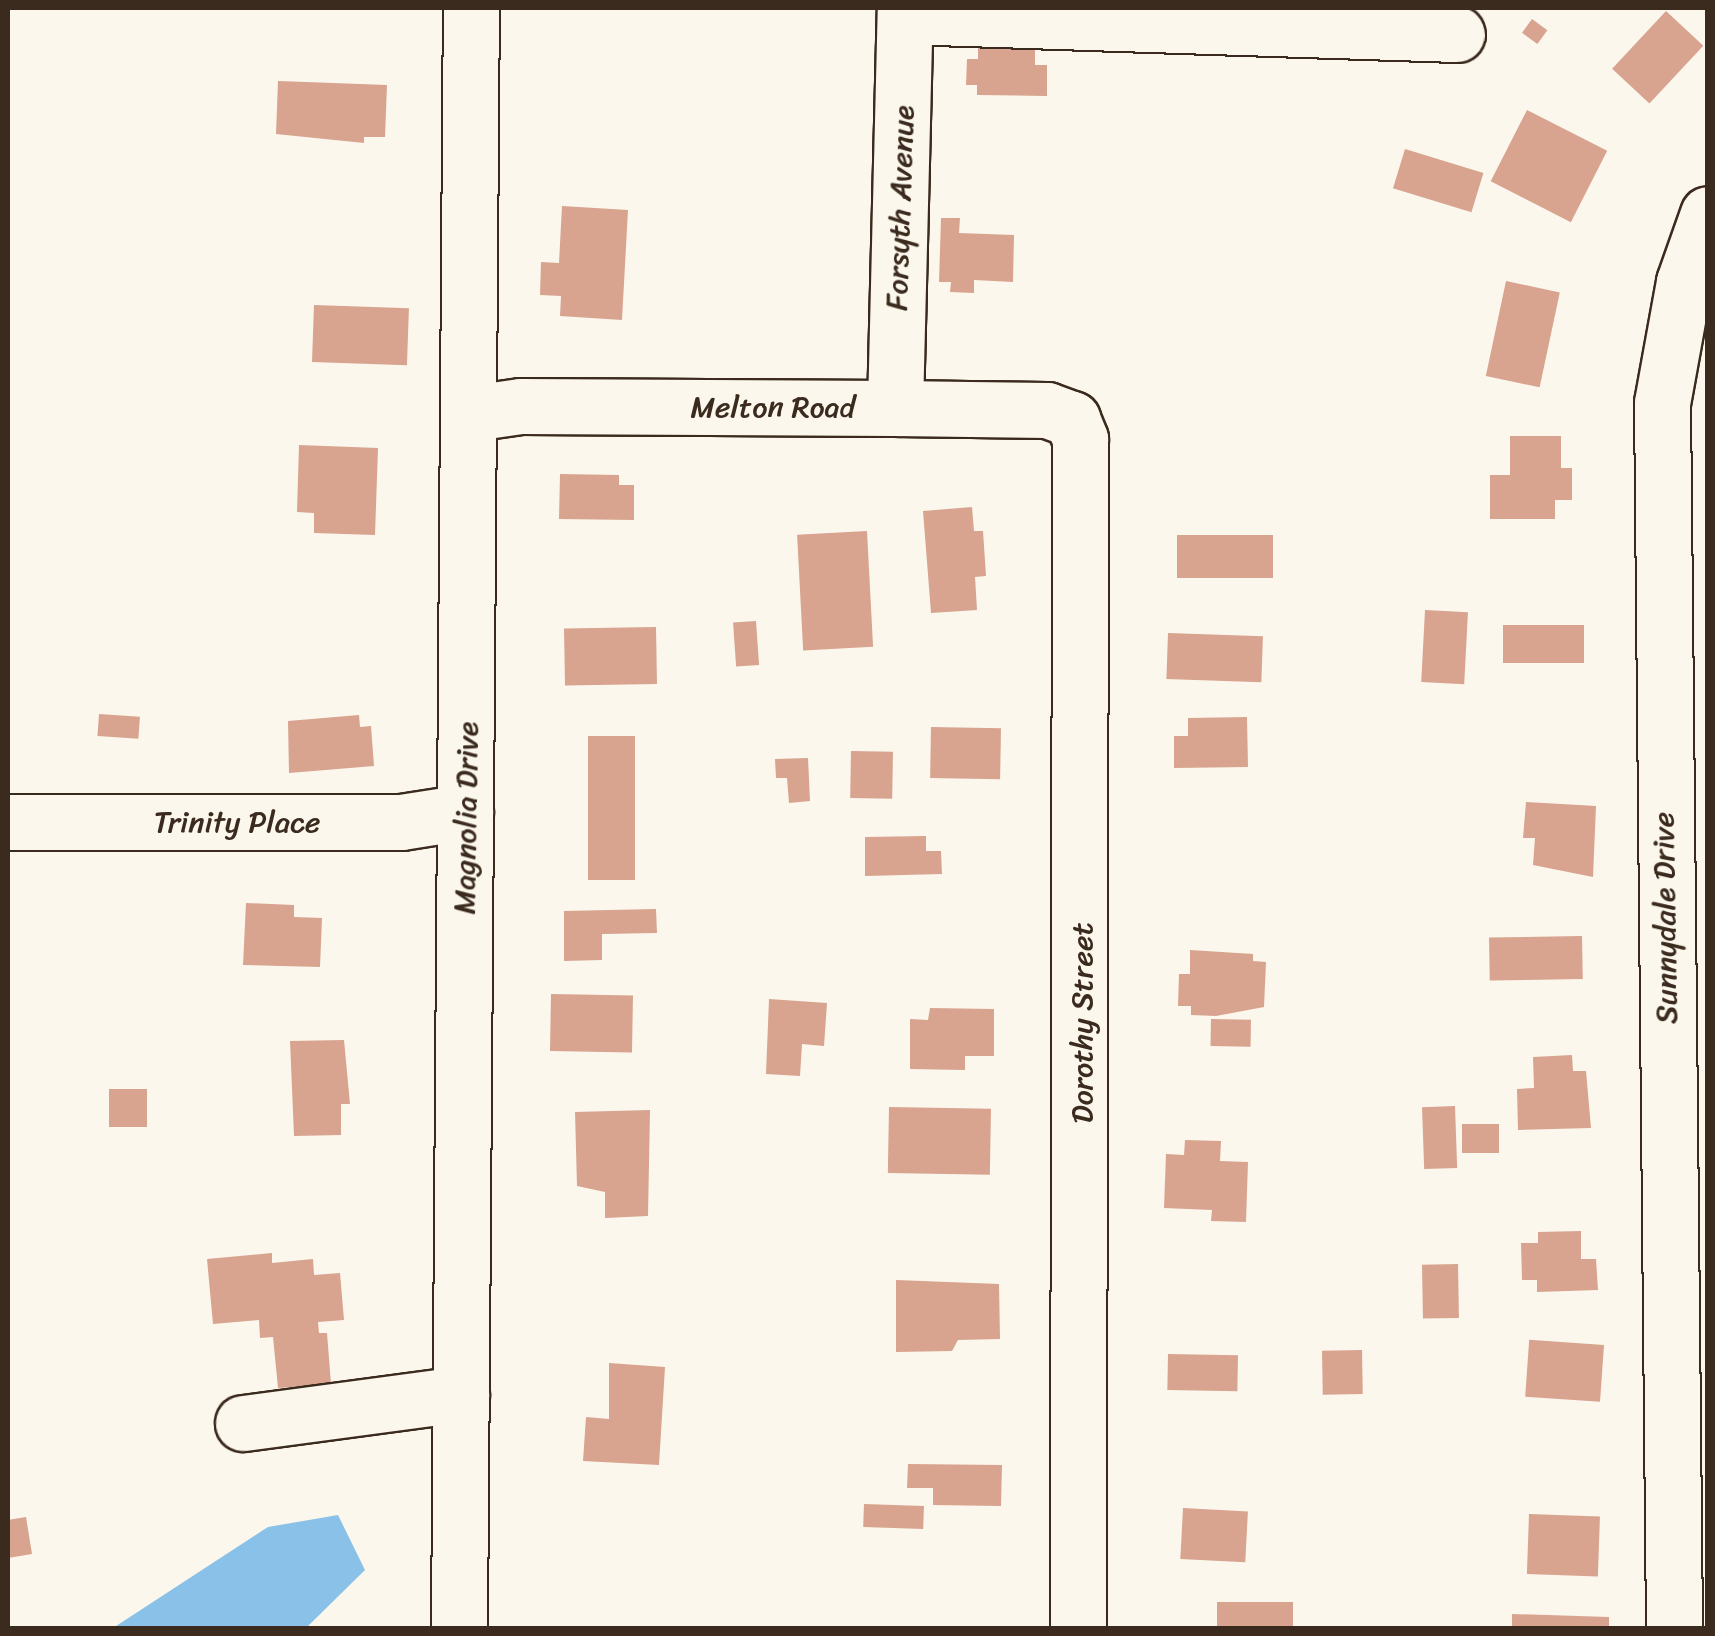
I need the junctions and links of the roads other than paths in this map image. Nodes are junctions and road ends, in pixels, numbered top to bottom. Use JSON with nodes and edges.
{"nodes":[{"id":1,"x":471,"y":8,"type":"edge"},
{"id":2,"x":905,"y":12,"type":"edge"},
{"id":3,"x":1457,"y":34,"type":"dead end"},
{"id":4,"x":1708,"y":214,"type":"edge"},
{"id":5,"x":895,"y":408,"type":"junction"},
{"id":6,"x":472,"y":414,"type":"junction"},
{"id":7,"x":1072,"y":419,"type":"joint"},
{"id":8,"x":465,"y":812,"type":"junction"},
{"id":9,"x":8,"y":822,"type":"edge"},
{"id":10,"x":461,"y":1394,"type":"junction"},
{"id":11,"x":244,"y":1424,"type":"dead end"},
{"id":12,"x":459,"y":1628,"type":"edge"},
{"id":13,"x":1078,"y":1628,"type":"edge"},
{"id":14,"x":1674,"y":1628,"type":"edge"}],
"edges":[{"from":1,"to":6,"type":"street","name":"Magnolia Drive"},
{"from":2,"to":3,"type":"street"},
{"from":2,"to":5,"type":"street","name":"Forsyth Avenue"},
{"from":4,"to":14,"type":"street","name":"Sunnydale Drive"},
{"from":5,"to":6,"type":"street","name":"Melton Road"},
{"from":5,"to":7,"type":"street","name":"Melton Road"},
{"from":6,"to":8,"type":"street","name":"Magnolia Drive"},
{"from":7,"to":13,"type":"street","name":"Dorothy Street"},
{"from":8,"to":9,"type":"street","name":"Trinity Place"},
{"from":8,"to":10,"type":"street","name":"Magnolia Drive"},
{"from":10,"to":11,"type":"street"},
{"from":10,"to":12,"type":"street","name":"Magnolia Drive"}]}
